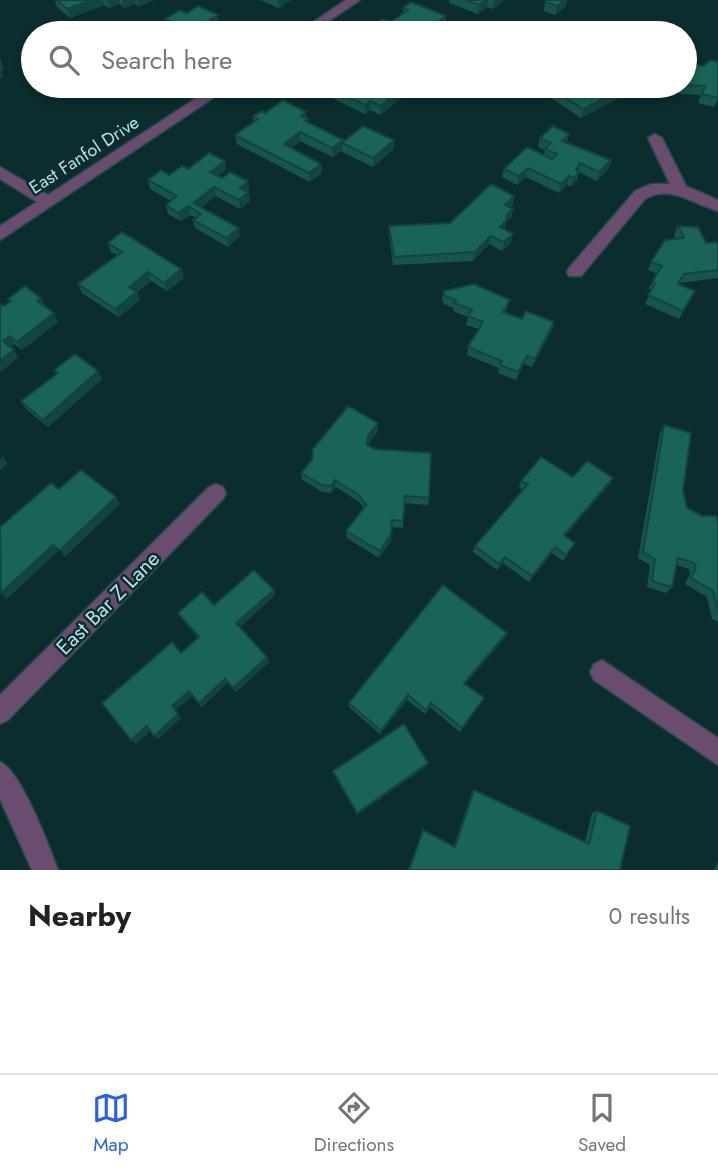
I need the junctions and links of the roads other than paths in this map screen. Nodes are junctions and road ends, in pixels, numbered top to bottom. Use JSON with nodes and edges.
{"nodes":[{"id":1,"x":354,"y":0,"type":"edge"},
{"id":2,"x":322,"y":21,"type":"edge"},
{"id":3,"x":206,"y":98,"type":"edge"},
{"id":4,"x":655,"y":138,"type":"dead end"},
{"id":5,"x":0,"y":172,"type":"edge"},
{"id":6,"x":680,"y":189,"type":"junction"},
{"id":7,"x":48,"y":202,"type":"junction"},
{"id":8,"x":718,"y":206,"type":"edge"},
{"id":9,"x":0,"y":234,"type":"edge"},
{"id":10,"x":575,"y":272,"type":"dead end"},
{"id":11,"x":216,"y":494,"type":"dead end"},
{"id":12,"x":602,"y":672,"type":"dead end"},
{"id":13,"x":0,"y":712,"type":"edge"},
{"id":14,"x":718,"y":753,"type":"edge"},
{"id":15,"x":0,"y":775,"type":"edge"},
{"id":16,"x":45,"y":870,"type":"edge"}],
"edges":[{"from":1,"to":2,"type":"street"},
{"from":3,"to":7,"type":"street","name":"East Fanfol Drive"},
{"from":4,"to":6,"type":"street"},
{"from":5,"to":7,"type":"street"},
{"from":6,"to":8,"type":"street"},
{"from":6,"to":10,"type":"street"},
{"from":7,"to":9,"type":"street","name":"East Fanfol Drive"},
{"from":11,"to":13,"type":"street","name":"East Bar Z Lane"},
{"from":12,"to":14,"type":"street"},
{"from":15,"to":16,"type":"street"}]}
